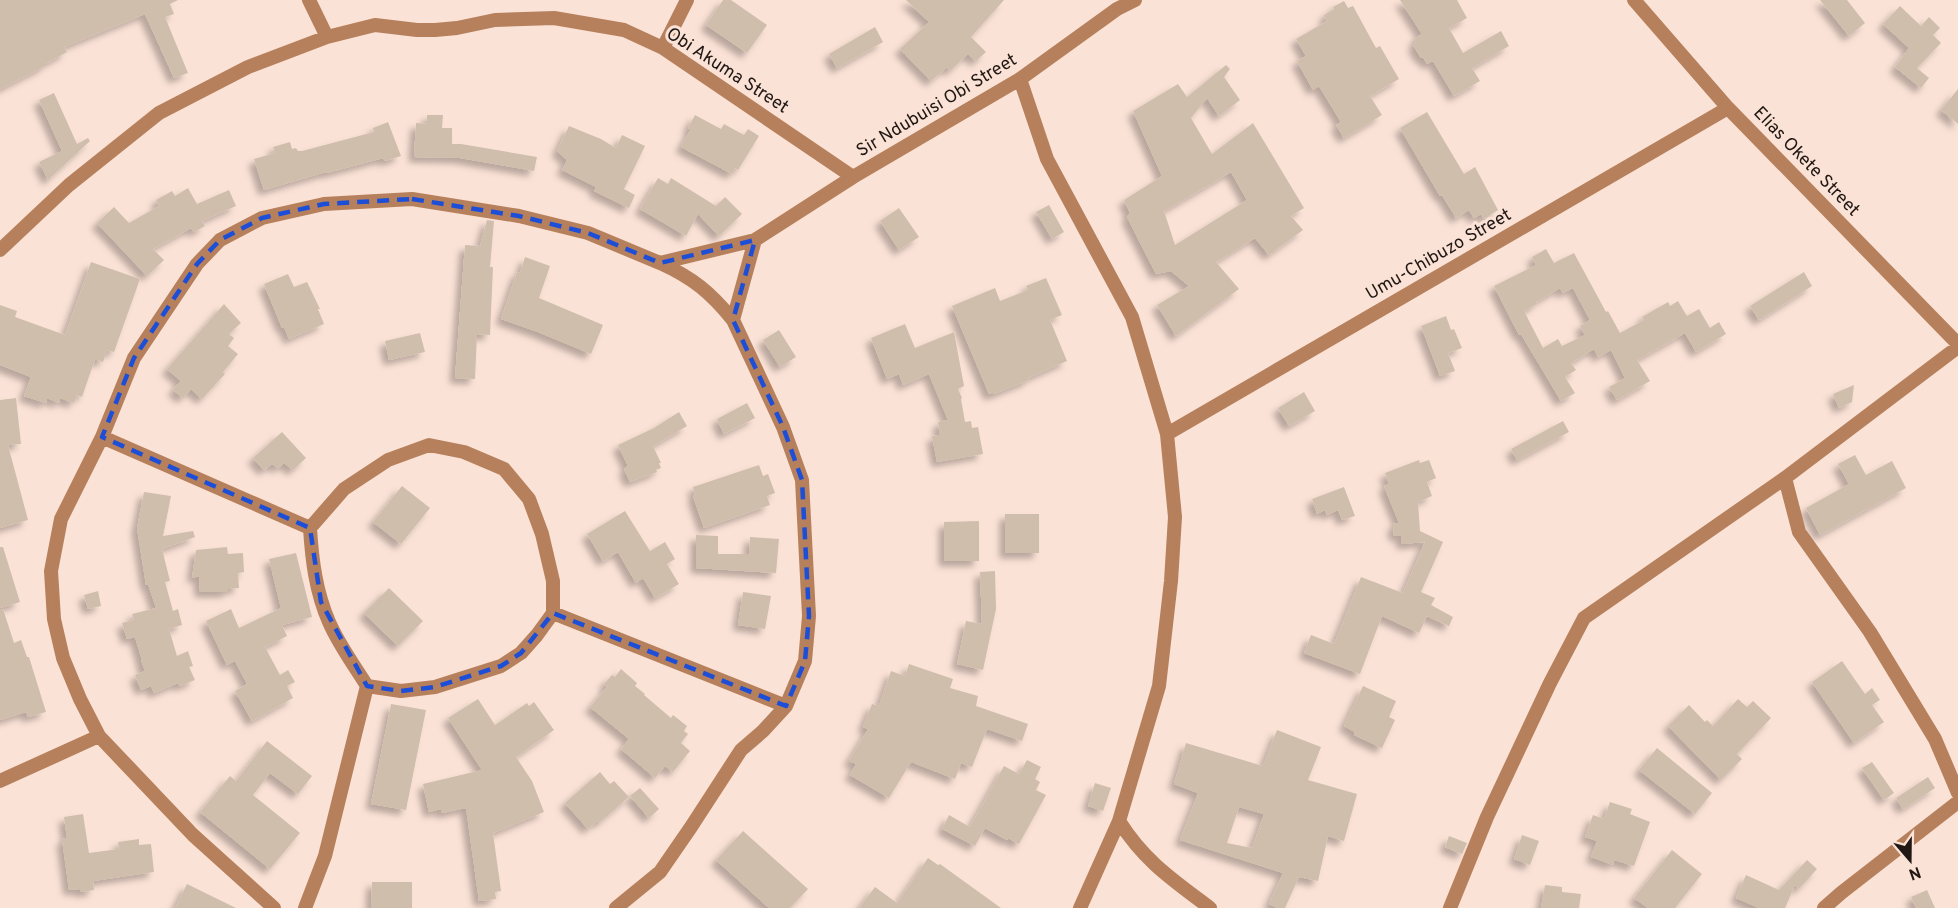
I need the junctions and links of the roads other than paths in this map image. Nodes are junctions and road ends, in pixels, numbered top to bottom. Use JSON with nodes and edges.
{"nodes":[{"id":1,"x":309,"y":0,"type":"edge"},
{"id":2,"x":687,"y":0,"type":"edge"},
{"id":3,"x":1135,"y":0,"type":"edge"},
{"id":4,"x":1634,"y":0,"type":"edge"},
{"id":5,"x":1113,"y":4,"type":"edge"},
{"id":6,"x":327,"y":37,"type":"junction"},
{"id":7,"x":663,"y":48,"type":"junction"},
{"id":8,"x":1020,"y":79,"type":"junction"},
{"id":9,"x":1728,"y":108,"type":"junction"},
{"id":10,"x":853,"y":177,"type":"junction"},
{"id":11,"x":755,"y":240,"type":"junction"},
{"id":12,"x":0,"y":250,"type":"edge"},
{"id":13,"x":660,"y":263,"type":"junction"},
{"id":14,"x":733,"y":320,"type":"junction"},
{"id":15,"x":1958,"y":345,"type":"edge"},
{"id":16,"x":1167,"y":434,"type":"junction"},
{"id":17,"x":102,"y":437,"type":"junction"},
{"id":18,"x":1785,"y":478,"type":"junction"},
{"id":19,"x":310,"y":528,"type":"junction"},
{"id":20,"x":553,"y":613,"type":"junction"},
{"id":21,"x":367,"y":686,"type":"junction"},
{"id":22,"x":786,"y":706,"type":"junction"},
{"id":23,"x":99,"y":736,"type":"junction"},
{"id":24,"x":0,"y":782,"type":"edge"},
{"id":25,"x":1958,"y":793,"type":"edge"},
{"id":26,"x":1958,"y":802,"type":"edge"},
{"id":27,"x":1119,"y":821,"type":"junction"},
{"id":28,"x":274,"y":908,"type":"edge"},
{"id":29,"x":305,"y":908,"type":"edge"},
{"id":30,"x":616,"y":908,"type":"edge"},
{"id":31,"x":1080,"y":908,"type":"edge"},
{"id":32,"x":1210,"y":908,"type":"edge"},
{"id":33,"x":1450,"y":908,"type":"edge"},
{"id":34,"x":1824,"y":908,"type":"edge"}],
"edges":[{"from":1,"to":6,"type":"street"},
{"from":2,"to":7,"type":"street"},
{"from":3,"to":5,"type":"street","name":"Sir Ndubuisi Obi Street"},
{"from":4,"to":9,"type":"street","name":"Elias Okete Street"},
{"from":5,"to":8,"type":"street","name":"Sir Ndubuisi Obi Street"},
{"from":6,"to":7,"type":"street","name":"Obi Akuma Street"},
{"from":6,"to":12,"type":"street","name":"Obi Akuma Street"},
{"from":7,"to":10,"type":"street","name":"Obi Akuma Street"},
{"from":8,"to":10,"type":"street","name":"Sir Ndubuisi Obi Street"},
{"from":8,"to":16,"type":"street"},
{"from":9,"to":15,"type":"street","name":"Elias Okete Street"},
{"from":9,"to":16,"type":"street","name":"Umu-Chibuzo Street"},
{"from":10,"to":11,"type":"street","name":"Sir Ndubuisi Obi Street"},
{"from":11,"to":13,"type":"street","name":"Sir Ndubuisi Obi Street"},
{"from":11,"to":14,"type":"street"},
{"from":13,"to":14,"type":"street"},
{"from":13,"to":17,"type":"street"},
{"from":14,"to":22,"type":"street"},
{"from":15,"to":18,"type":"street"},
{"from":16,"to":27,"type":"street"},
{"from":17,"to":19,"type":"street"},
{"from":17,"to":23,"type":"street"},
{"from":18,"to":25,"type":"street"},
{"from":18,"to":33,"type":"street"},
{"from":19,"to":20,"type":"street"},
{"from":19,"to":21,"type":"street"},
{"from":20,"to":21,"type":"street"},
{"from":20,"to":22,"type":"street"},
{"from":21,"to":29,"type":"street"},
{"from":22,"to":30,"type":"street"},
{"from":23,"to":24,"type":"street"},
{"from":23,"to":28,"type":"street"},
{"from":26,"to":34,"type":"street"},
{"from":27,"to":31,"type":"street"},
{"from":27,"to":32,"type":"street"}]}
